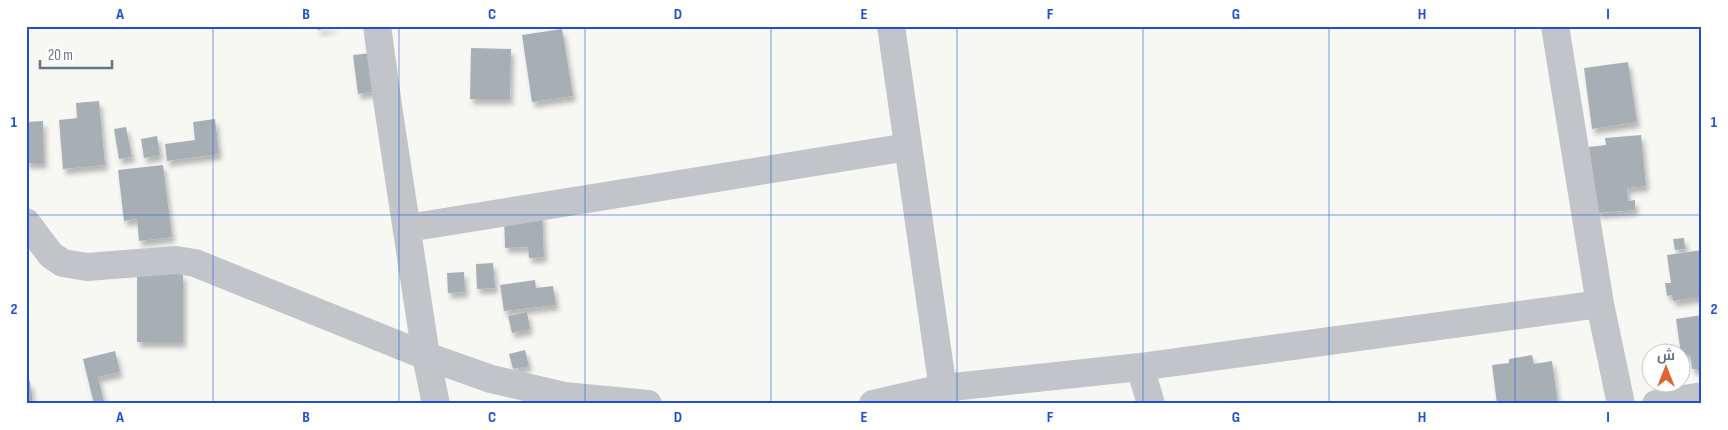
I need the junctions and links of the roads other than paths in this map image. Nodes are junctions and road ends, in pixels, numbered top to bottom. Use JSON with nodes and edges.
{"nodes":[{"id":1,"x":378,"y":26,"type":"edge"},
{"id":2,"x":890,"y":26,"type":"edge"},
{"id":3,"x":1556,"y":26,"type":"edge"},
{"id":4,"x":908,"y":147,"type":"junction"},
{"id":5,"x":26,"y":222,"type":"edge"},
{"id":6,"x":408,"y":228,"type":"junction"},
{"id":7,"x":1600,"y":304,"type":"junction"},
{"id":8,"x":426,"y":356,"type":"junction"},
{"id":9,"x":1140,"y":366,"type":"junction"},
{"id":10,"x":944,"y":396,"type":"edge"},
{"id":11,"x":1702,"y":396,"type":"edge"},
{"id":12,"x":436,"y":404,"type":"edge"},
{"id":13,"x":648,"y":404,"type":"edge"},
{"id":14,"x":873,"y":404,"type":"edge"},
{"id":15,"x":1152,"y":404,"type":"edge"},
{"id":16,"x":1621,"y":404,"type":"edge"},
{"id":17,"x":1656,"y":404,"type":"edge"}],
"edges":[{"from":1,"to":6,"type":"street"},
{"from":2,"to":4,"type":"street"},
{"from":3,"to":7,"type":"street"},
{"from":4,"to":6,"type":"street"},
{"from":4,"to":10,"type":"street"},
{"from":5,"to":8,"type":"street"},
{"from":6,"to":8,"type":"street"},
{"from":7,"to":9,"type":"street"},
{"from":7,"to":16,"type":"street"},
{"from":8,"to":12,"type":"street"},
{"from":8,"to":13,"type":"street"},
{"from":9,"to":10,"type":"street"},
{"from":9,"to":15,"type":"street"},
{"from":10,"to":14,"type":"street"},
{"from":11,"to":17,"type":"street"}]}
